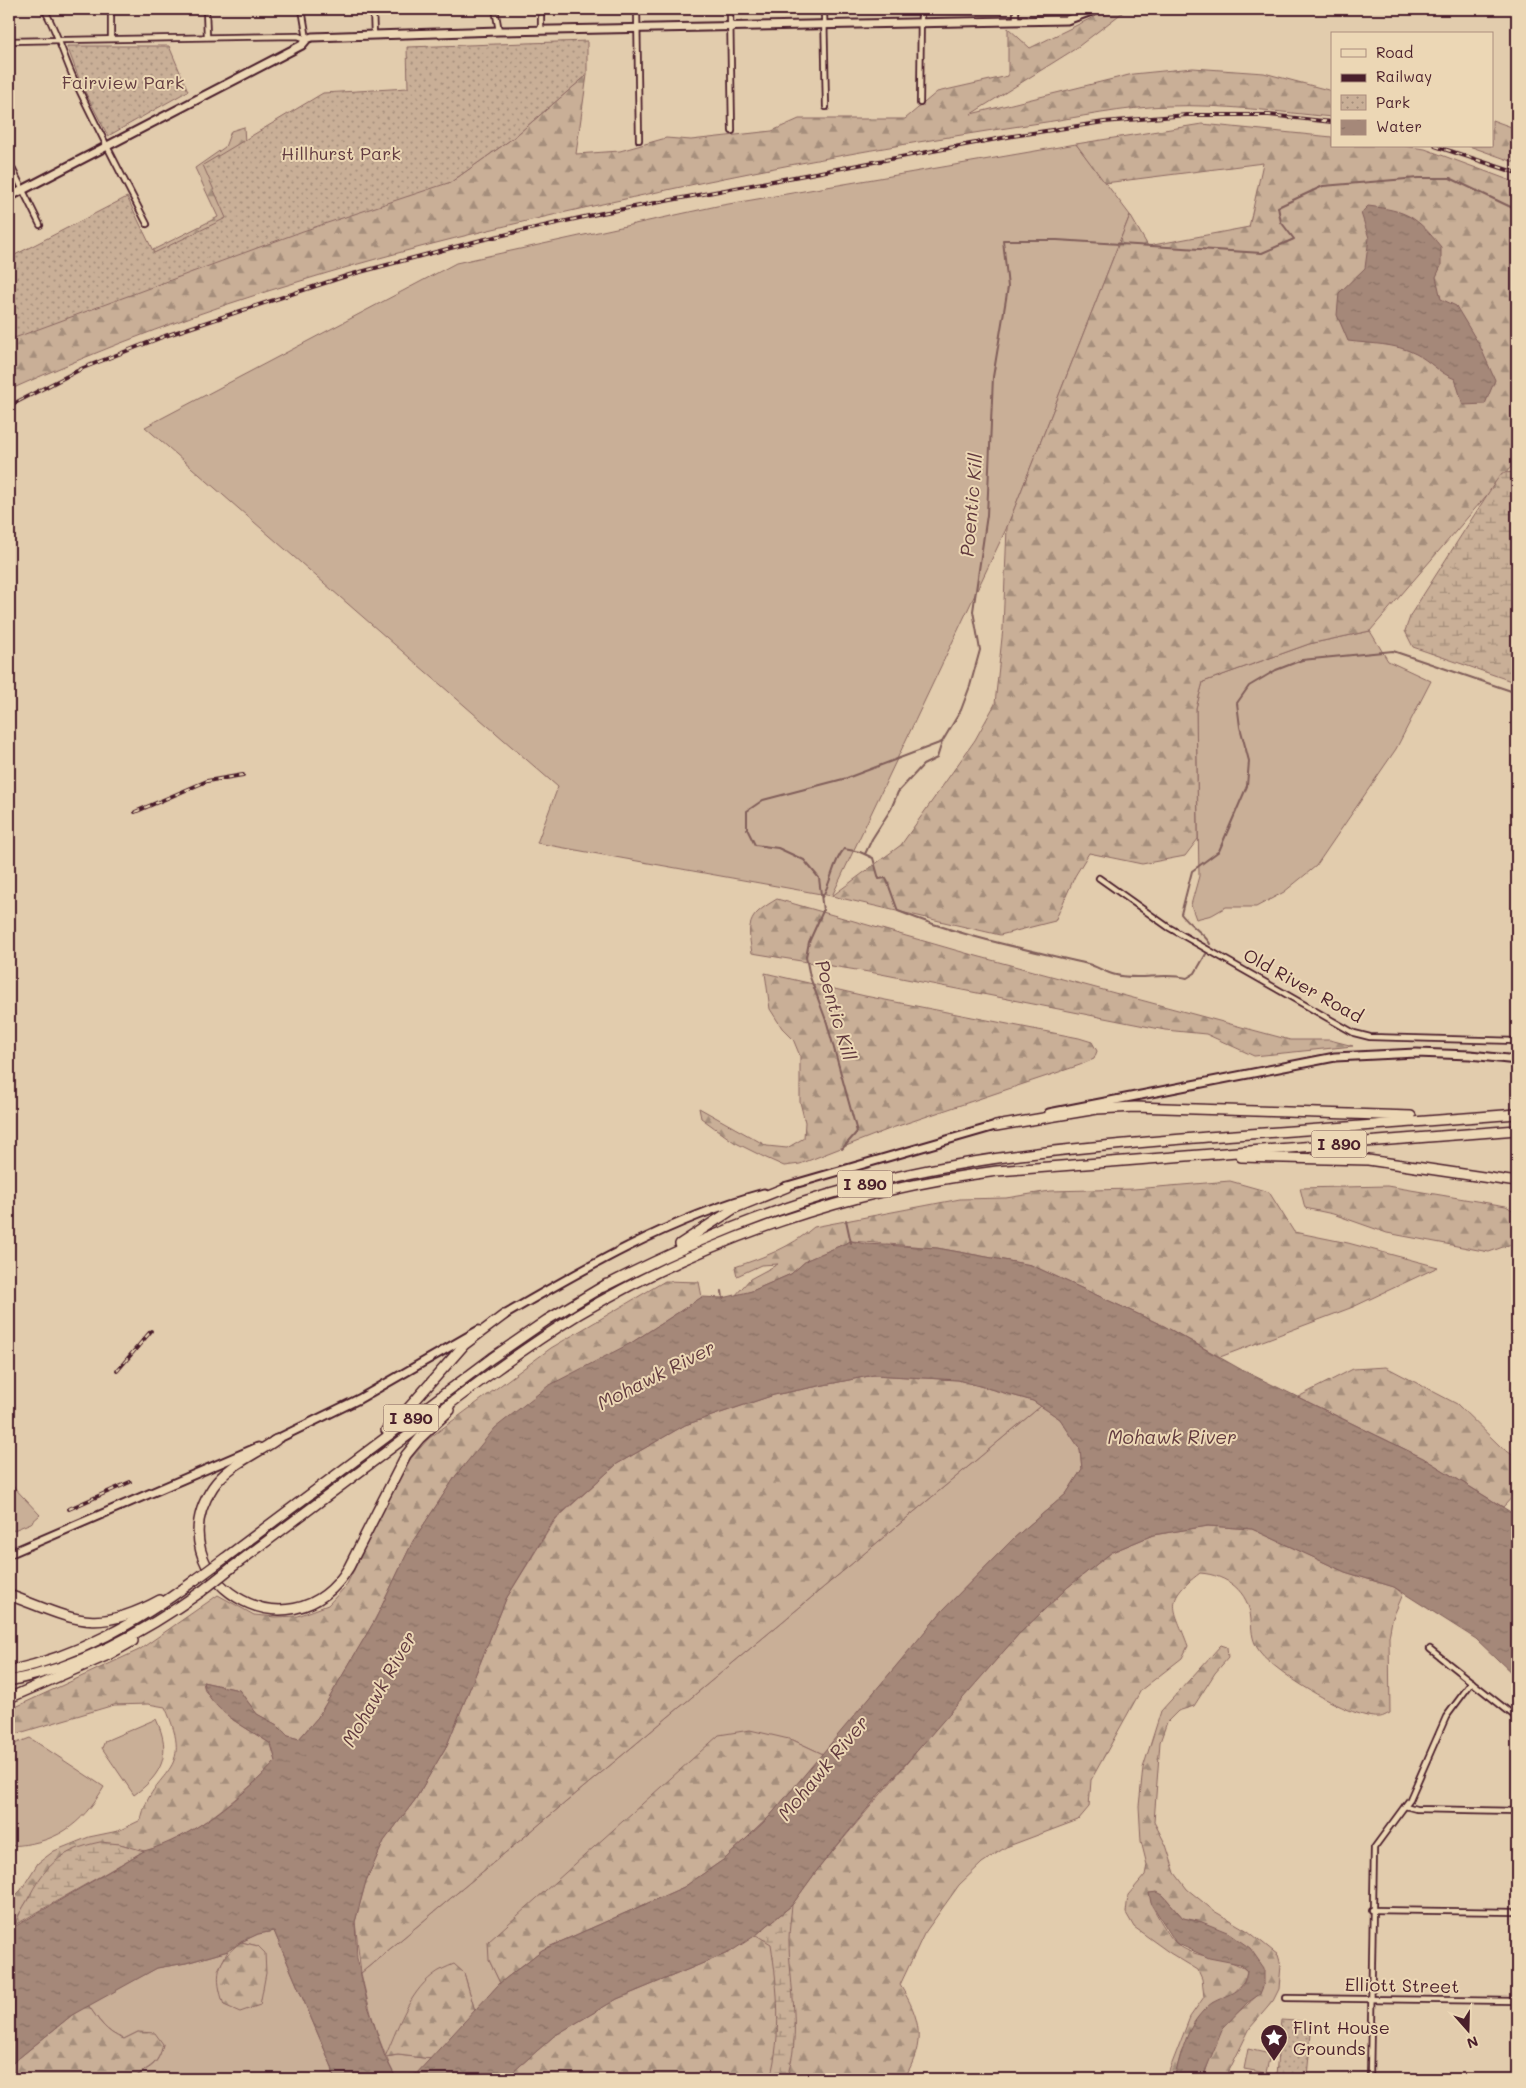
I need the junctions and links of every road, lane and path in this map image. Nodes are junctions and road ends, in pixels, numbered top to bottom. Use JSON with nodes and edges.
{"nodes":[{"id":1,"x":44,"y":9,"type":"edge"},
{"id":2,"x":111,"y":9,"type":"edge"},
{"id":3,"x":206,"y":9,"type":"edge"},
{"id":4,"x":302,"y":9,"type":"edge"},
{"id":5,"x":373,"y":9,"type":"edge"},
{"id":6,"x":496,"y":9,"type":"edge"},
{"id":7,"x":541,"y":9,"type":"edge"},
{"id":8,"x":637,"y":9,"type":"edge"},
{"id":9,"x":730,"y":9,"type":"edge"},
{"id":10,"x":824,"y":9,"type":"edge"},
{"id":11,"x":922,"y":9,"type":"edge"},
{"id":12,"x":1016,"y":9,"type":"edge"},
{"id":13,"x":1097,"y":9,"type":"edge"},
{"id":14,"x":1016,"y":20,"type":"junction"},
{"id":15,"x":922,"y":22,"type":"junction"},
{"id":16,"x":824,"y":25,"type":"junction"},
{"id":17,"x":730,"y":26,"type":"junction"},
{"id":18,"x":637,"y":28,"type":"junction"},
{"id":19,"x":541,"y":30,"type":"junction"},
{"id":20,"x":499,"y":31,"type":"junction"},
{"id":21,"x":374,"y":35,"type":"junction"},
{"id":22,"x":207,"y":37,"type":"junction"},
{"id":23,"x":111,"y":38,"type":"junction"},
{"id":24,"x":307,"y":39,"type":"junction"},
{"id":25,"x":58,"y":40,"type":"junction"},
{"id":26,"x":9,"y":41,"type":"edge"},
{"id":27,"x":920,"y":103,"type":"dead end"},
{"id":28,"x":826,"y":107,"type":"dead end"},
{"id":29,"x":732,"y":131,"type":"dead end"},
{"id":30,"x":639,"y":140,"type":"dead end"},
{"id":31,"x":106,"y":145,"type":"junction"},
{"id":32,"x":9,"y":162,"type":"edge"},
{"id":33,"x":23,"y":190,"type":"junction"},
{"id":34,"x":9,"y":197,"type":"edge"},
{"id":35,"x":40,"y":224,"type":"dead end"},
{"id":36,"x":147,"y":224,"type":"dead end"},
{"id":37,"x":1099,"y":878,"type":"dead end"},
{"id":38,"x":1517,"y":1041,"type":"edge"},
{"id":39,"x":1517,"y":1060,"type":"edge"},
{"id":40,"x":1517,"y":1114,"type":"edge"},
{"id":41,"x":1494,"y":1116,"type":"junction"},
{"id":42,"x":996,"y":1126,"type":"junction"},
{"id":43,"x":1517,"y":1130,"type":"edge"},
{"id":44,"x":1160,"y":1158,"type":"junction"},
{"id":45,"x":1517,"y":1182,"type":"edge"},
{"id":46,"x":787,"y":1187,"type":"junction"},
{"id":47,"x":603,"y":1287,"type":"junction"},
{"id":48,"x":504,"y":1315,"type":"junction"},
{"id":49,"x":499,"y":1367,"type":"junction"},
{"id":50,"x":276,"y":1440,"type":"junction"},
{"id":51,"x":323,"y":1484,"type":"junction"},
{"id":52,"x":9,"y":1554,"type":"edge"},
{"id":53,"x":195,"y":1580,"type":"junction"},
{"id":54,"x":9,"y":1595,"type":"edge"},
{"id":55,"x":175,"y":1610,"type":"junction"},
{"id":56,"x":1430,"y":1649,"type":"dead end"},
{"id":57,"x":9,"y":1670,"type":"edge"},
{"id":58,"x":9,"y":1681,"type":"edge"},
{"id":59,"x":1472,"y":1682,"type":"junction"},
{"id":60,"x":9,"y":1698,"type":"edge"},
{"id":61,"x":1517,"y":1718,"type":"edge"},
{"id":62,"x":1405,"y":1806,"type":"junction"},
{"id":63,"x":1517,"y":1811,"type":"edge"},
{"id":64,"x":1371,"y":1910,"type":"junction"},
{"id":65,"x":1517,"y":1912,"type":"edge"},
{"id":66,"x":1286,"y":1998,"type":"dead end"},
{"id":67,"x":1370,"y":2000,"type":"junction"},
{"id":68,"x":1517,"y":2001,"type":"edge"},
{"id":69,"x":1370,"y":2079,"type":"edge"}],
"edges":[{"from":1,"to":25,"type":"street"},
{"from":2,"to":23,"type":"street"},
{"from":3,"to":22,"type":"street"},
{"from":4,"to":24,"type":"street"},
{"from":5,"to":21,"type":"street"},
{"from":6,"to":20,"type":"street"},
{"from":7,"to":19,"type":"street"},
{"from":8,"to":18,"type":"street"},
{"from":9,"to":17,"type":"street"},
{"from":10,"to":16,"type":"street"},
{"from":11,"to":15,"type":"street"},
{"from":12,"to":14,"type":"street"},
{"from":13,"to":14,"type":"main road"},
{"from":14,"to":15,"type":"main road"},
{"from":15,"to":16,"type":"main road"},
{"from":15,"to":27,"type":"street"},
{"from":16,"to":17,"type":"main road"},
{"from":16,"to":28,"type":"street"},
{"from":17,"to":18,"type":"main road"},
{"from":17,"to":29,"type":"street"},
{"from":18,"to":19,"type":"main road"},
{"from":18,"to":30,"type":"street"},
{"from":19,"to":20,"type":"main road"},
{"from":20,"to":21,"type":"main road"},
{"from":21,"to":24,"type":"main road"},
{"from":22,"to":23,"type":"street"},
{"from":22,"to":24,"type":"street"},
{"from":23,"to":25,"type":"street"},
{"from":24,"to":31,"type":"main road"},
{"from":25,"to":26,"type":"street"},
{"from":25,"to":31,"type":"street"},
{"from":31,"to":33,"type":"main road"},
{"from":31,"to":36,"type":"street"},
{"from":32,"to":33,"type":"street"},
{"from":33,"to":34,"type":"main road"},
{"from":33,"to":35,"type":"street"},
{"from":37,"to":38,"type":"street","name":"Old River Road"},
{"from":39,"to":42,"type":"main road"},
{"from":40,"to":41,"type":"highway","number":"I 890"},
{"from":41,"to":42,"type":"highway"},
{"from":41,"to":47,"type":"highway","number":"I 890"},
{"from":42,"to":46,"type":"main road"},
{"from":43,"to":44,"type":"highway","number":"I 890"},
{"from":44,"to":45,"type":"highway"},
{"from":44,"to":49,"type":"highway","number":"I 890"},
{"from":46,"to":47,"type":"highway"},
{"from":46,"to":48,"type":"main road"},
{"from":47,"to":51,"type":"highway","number":"I 890"},
{"from":48,"to":50,"type":"main road"},
{"from":48,"to":51,"type":"highway"},
{"from":49,"to":50,"type":"highway"},
{"from":49,"to":55,"type":"highway","number":"I 890","bridge":true},
{"from":50,"to":52,"type":"main road"},
{"from":51,"to":53,"type":"highway","number":"I 890","bridge":true},
{"from":53,"to":54,"type":"highway"},
{"from":53,"to":57,"type":"highway","number":"I 890"},
{"from":55,"to":58,"type":"highway","number":"I 890"},
{"from":55,"to":60,"type":"highway"},
{"from":56,"to":59,"type":"street"},
{"from":59,"to":61,"type":"street"},
{"from":59,"to":62,"type":"street"},
{"from":62,"to":63,"type":"street"},
{"from":62,"to":64,"type":"street"},
{"from":64,"to":65,"type":"street"},
{"from":64,"to":67,"type":"street"},
{"from":66,"to":67,"type":"street","name":"Elliott Street"},
{"from":67,"to":68,"type":"street","name":"Elliott Street"},
{"from":67,"to":69,"type":"street"}]}
